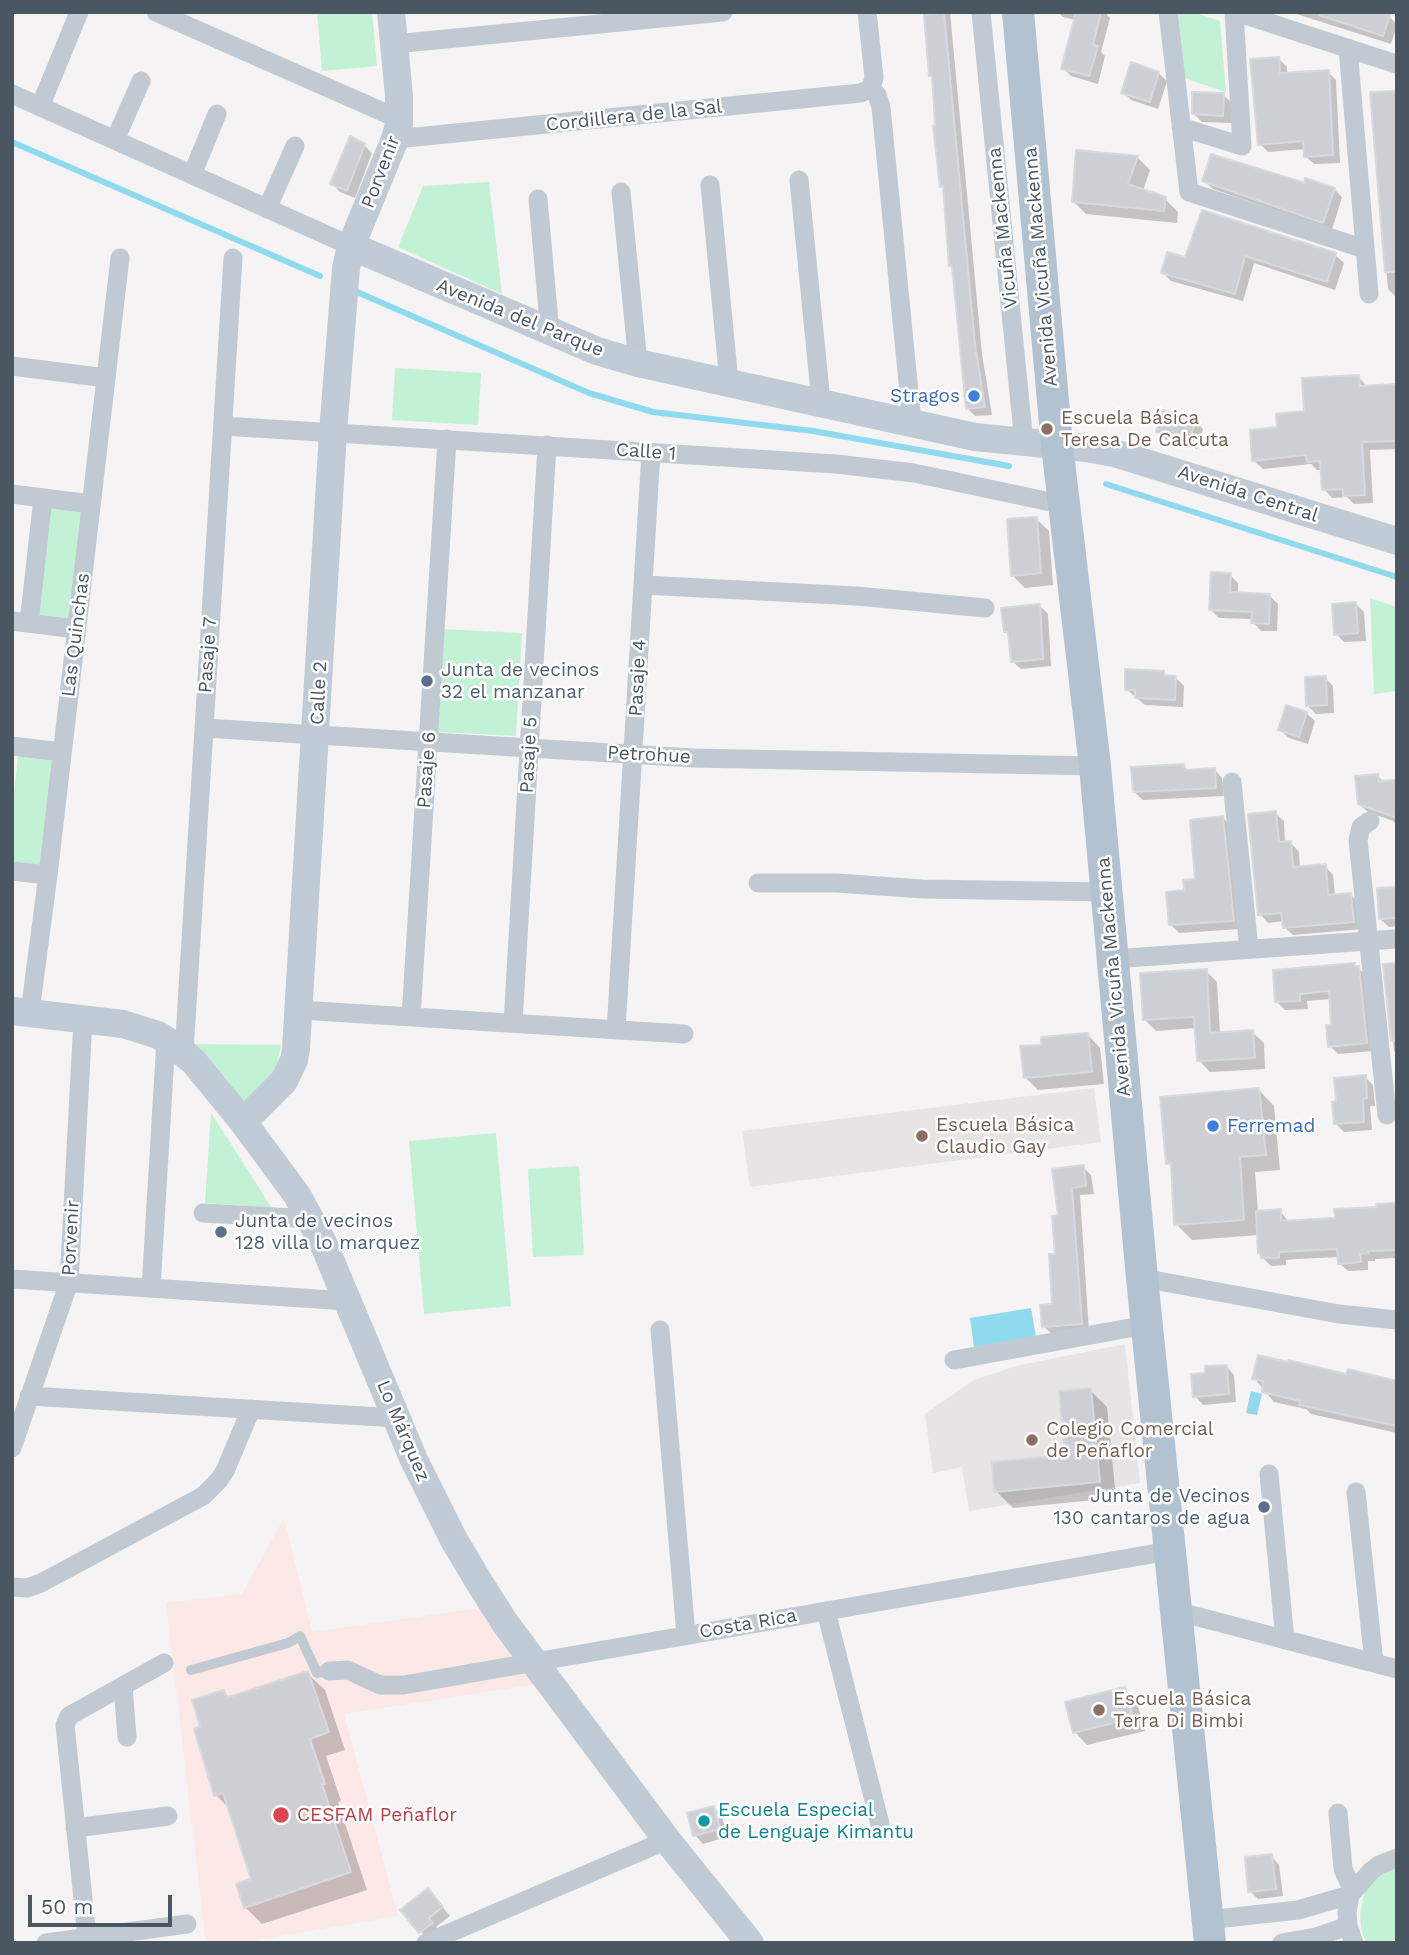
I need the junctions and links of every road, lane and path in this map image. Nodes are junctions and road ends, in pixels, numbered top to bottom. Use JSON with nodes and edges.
{"nodes":[{"id":1,"x":79,"y":12,"type":"edge"},
{"id":2,"x":156,"y":12,"type":"edge"},
{"id":3,"x":391,"y":12,"type":"edge"},
{"id":4,"x":723,"y":12,"type":"edge"},
{"id":5,"x":867,"y":12,"type":"edge"},
{"id":6,"x":981,"y":12,"type":"edge"},
{"id":7,"x":1018,"y":12,"type":"edge"},
{"id":8,"x":1168,"y":12,"type":"edge"},
{"id":9,"x":1235,"y":12,"type":"edge"},
{"id":10,"x":186,"y":18,"type":"edge"},
{"id":11,"x":394,"y":44,"type":"junction"},
{"id":12,"x":1348,"y":48,"type":"junction"},
{"id":13,"x":1396,"y":64,"type":"edge"},
{"id":14,"x":141,"y":81,"type":"dead end"},
{"id":15,"x":870,"y":88,"type":"junction"},
{"id":16,"x":12,"y":94,"type":"edge"},
{"id":17,"x":40,"y":107,"type":"junction"},
{"id":18,"x":217,"y":114,"type":"dead end"},
{"id":19,"x":1181,"y":127,"type":"junction"},
{"id":20,"x":397,"y":129,"type":"junction"},
{"id":21,"x":115,"y":140,"type":"junction"},
{"id":22,"x":295,"y":146,"type":"dead end"},
{"id":23,"x":192,"y":175,"type":"junction"},
{"id":24,"x":799,"y":180,"type":"dead end"},
{"id":25,"x":710,"y":185,"type":"dead end"},
{"id":26,"x":621,"y":192,"type":"dead end"},
{"id":27,"x":538,"y":199,"type":"dead end"},
{"id":28,"x":267,"y":209,"type":"junction"},
{"id":29,"x":351,"y":246,"type":"junction"},
{"id":30,"x":1365,"y":249,"type":"junction"},
{"id":31,"x":120,"y":258,"type":"dead end"},
{"id":32,"x":233,"y":258,"type":"dead end"},
{"id":33,"x":1369,"y":294,"type":"dead end"},
{"id":34,"x":550,"y":333,"type":"junction"},
{"id":35,"x":638,"y":363,"type":"junction"},
{"id":36,"x":12,"y":366,"type":"edge"},
{"id":37,"x":106,"y":378,"type":"junction"},
{"id":38,"x":729,"y":382,"type":"junction"},
{"id":39,"x":821,"y":402,"type":"junction"},
{"id":40,"x":912,"y":423,"type":"junction"},
{"id":41,"x":223,"y":426,"type":"junction"},
{"id":42,"x":333,"y":432,"type":"junction"},
{"id":43,"x":447,"y":439,"type":"junction"},
{"id":44,"x":1024,"y":443,"type":"junction"},
{"id":45,"x":547,"y":445,"type":"junction"},
{"id":46,"x":1057,"y":445,"type":"junction"},
{"id":47,"x":652,"y":452,"type":"junction"},
{"id":48,"x":12,"y":494,"type":"edge"},
{"id":49,"x":43,"y":498,"type":"junction"},
{"id":50,"x":91,"y":503,"type":"junction"},
{"id":51,"x":1065,"y":505,"type":"junction"},
{"id":52,"x":1397,"y":541,"type":"edge"},
{"id":53,"x":643,"y":585,"type":"junction"},
{"id":54,"x":985,"y":608,"type":"dead end"},
{"id":55,"x":21,"y":622,"type":"edge"},
{"id":56,"x":76,"y":629,"type":"junction"},
{"id":57,"x":204,"y":728,"type":"junction"},
{"id":58,"x":317,"y":735,"type":"junction"},
{"id":59,"x":428,"y":742,"type":"junction"},
{"id":60,"x":529,"y":748,"type":"junction"},
{"id":61,"x":13,"y":749,"type":"edge"},
{"id":62,"x":62,"y":752,"type":"junction"},
{"id":63,"x":633,"y":754,"type":"junction"},
{"id":64,"x":1095,"y":766,"type":"junction"},
{"id":65,"x":1233,"y":782,"type":"dead end"},
{"id":66,"x":1370,"y":821,"type":"dead end"},
{"id":67,"x":12,"y":871,"type":"edge"},
{"id":68,"x":48,"y":875,"type":"junction"},
{"id":69,"x":758,"y":883,"type":"dead end"},
{"id":70,"x":1106,"y":892,"type":"junction"},
{"id":71,"x":1397,"y":939,"type":"edge"},
{"id":72,"x":1368,"y":940,"type":"junction"},
{"id":73,"x":1249,"y":949,"type":"junction"},
{"id":74,"x":1112,"y":959,"type":"junction"},
{"id":75,"x":300,"y":1010,"type":"junction"},
{"id":76,"x":21,"y":1012,"type":"edge"},
{"id":77,"x":411,"y":1017,"type":"junction"},
{"id":78,"x":83,"y":1019,"type":"junction"},
{"id":79,"x":513,"y":1024,"type":"junction"},
{"id":80,"x":616,"y":1030,"type":"junction"},
{"id":81,"x":684,"y":1034,"type":"dead end"},
{"id":82,"x":175,"y":1046,"type":"junction"},
{"id":83,"x":1390,"y":1102,"type":"edge"},
{"id":84,"x":243,"y":1122,"type":"junction"},
{"id":85,"x":203,"y":1213,"type":"dead end"},
{"id":86,"x":311,"y":1219,"type":"junction"},
{"id":87,"x":1142,"y":1278,"type":"junction"},
{"id":88,"x":12,"y":1279,"type":"edge"},
{"id":89,"x":69,"y":1282,"type":"junction"},
{"id":90,"x":151,"y":1288,"type":"junction"},
{"id":91,"x":348,"y":1301,"type":"junction"},
{"id":92,"x":1397,"y":1320,"type":"edge"},
{"id":93,"x":1146,"y":1325,"type":"junction"},
{"id":94,"x":660,"y":1330,"type":"dead end"},
{"id":95,"x":954,"y":1360,"type":"dead end"},
{"id":96,"x":29,"y":1395,"type":"junction"},
{"id":97,"x":251,"y":1409,"type":"junction"},
{"id":98,"x":397,"y":1418,"type":"junction"},
{"id":99,"x":12,"y":1448,"type":"edge"},
{"id":100,"x":1269,"y":1474,"type":"dead end"},
{"id":101,"x":1356,"y":1492,"type":"dead end"},
{"id":102,"x":1169,"y":1551,"type":"junction"},
{"id":103,"x":12,"y":1587,"type":"edge"},
{"id":104,"x":826,"y":1611,"type":"junction"},
{"id":105,"x":1176,"y":1611,"type":"junction"},
{"id":106,"x":686,"y":1635,"type":"junction"},
{"id":107,"x":1285,"y":1640,"type":"junction"},
{"id":108,"x":534,"y":1662,"type":"junction"},
{"id":109,"x":164,"y":1663,"type":"dead end"},
{"id":110,"x":1374,"y":1663,"type":"junction"},
{"id":111,"x":1397,"y":1669,"type":"edge"},
{"id":112,"x":191,"y":1670,"type":"dead end"},
{"id":113,"x":329,"y":1671,"type":"joint"},
{"id":114,"x":122,"y":1686,"type":"junction"},
{"id":115,"x":127,"y":1737,"type":"dead end"},
{"id":116,"x":1338,"y":1813,"type":"dead end"},
{"id":117,"x":168,"y":1816,"type":"dead end"},
{"id":118,"x":880,"y":1824,"type":"dead end"},
{"id":119,"x":75,"y":1828,"type":"junction"},
{"id":120,"x":667,"y":1840,"type":"junction"},
{"id":121,"x":1397,"y":1858,"type":"edge"},
{"id":122,"x":1350,"y":1913,"type":"edge"},
{"id":123,"x":187,"y":1924,"type":"dead end"},
{"id":124,"x":1209,"y":1931,"type":"edge"},
{"id":125,"x":87,"y":1937,"type":"junction"},
{"id":126,"x":47,"y":1943,"type":"edge"},
{"id":127,"x":426,"y":1943,"type":"edge"},
{"id":128,"x":750,"y":1943,"type":"edge"},
{"id":129,"x":1282,"y":1943,"type":"edge"}],
"edges":[{"from":1,"to":17,"type":"street"},
{"from":2,"to":10,"type":"street"},
{"from":3,"to":11,"type":"street","name":"Porvenir"},
{"from":4,"to":11,"type":"street"},
{"from":5,"to":15,"type":"street"},
{"from":6,"to":44,"type":"street","name":"Vicuña Mackenna"},
{"from":7,"to":46,"type":"main road","name":"Avenida Vicuña Mackenna"},
{"from":8,"to":19,"type":"street"},
{"from":9,"to":12,"type":"street"},
{"from":9,"to":19,"type":"street"},
{"from":10,"to":20,"type":"street"},
{"from":11,"to":20,"type":"street","name":"Porvenir"},
{"from":12,"to":13,"type":"street"},
{"from":12,"to":30,"type":"street"},
{"from":14,"to":21,"type":"street"},
{"from":15,"to":20,"type":"street","name":"Cordillera de la Sal"},
{"from":15,"to":40,"type":"street"},
{"from":16,"to":17,"type":"street","name":"Avenida del Parque"},
{"from":17,"to":21,"type":"street","name":"Avenida del Parque"},
{"from":18,"to":23,"type":"street"},
{"from":19,"to":30,"type":"street"},
{"from":20,"to":29,"type":"street","name":"Porvenir"},
{"from":21,"to":23,"type":"street","name":"Avenida del Parque"},
{"from":22,"to":28,"type":"street"},
{"from":23,"to":28,"type":"street","name":"Avenida del Parque"},
{"from":24,"to":39,"type":"street"},
{"from":25,"to":38,"type":"street"},
{"from":26,"to":35,"type":"street"},
{"from":27,"to":34,"type":"street"},
{"from":28,"to":29,"type":"street","name":"Avenida del Parque"},
{"from":29,"to":34,"type":"street","name":"Avenida del Parque"},
{"from":29,"to":42,"type":"street","name":"Calle 2"},
{"from":30,"to":33,"type":"street"},
{"from":31,"to":37,"type":"street","name":"Las Quinchas"},
{"from":32,"to":41,"type":"street","name":"Pasaje 7"},
{"from":34,"to":35,"type":"street","name":"Avenida del Parque"},
{"from":35,"to":38,"type":"street","name":"Avenida del Parque"},
{"from":36,"to":37,"type":"street"},
{"from":37,"to":50,"type":"street","name":"Las Quinchas"},
{"from":38,"to":39,"type":"street","name":"Avenida del Parque"},
{"from":39,"to":40,"type":"street","name":"Avenida del Parque"},
{"from":40,"to":44,"type":"street","name":"Avenida del Parque"},
{"from":41,"to":42,"type":"street","name":"Calle 1"},
{"from":41,"to":57,"type":"street","name":"Pasaje 7"},
{"from":42,"to":43,"type":"street","name":"Calle 1"},
{"from":42,"to":58,"type":"street","name":"Calle 2"},
{"from":43,"to":45,"type":"street","name":"Calle 1"},
{"from":43,"to":59,"type":"street","name":"Pasaje 6"},
{"from":44,"to":46,"type":"street","name":"Avenida del Parque"},
{"from":45,"to":47,"type":"street","name":"Calle 1"},
{"from":45,"to":60,"type":"street","name":"Pasaje 5"},
{"from":46,"to":51,"type":"main road","name":"Avenida Vicuña Mackenna"},
{"from":46,"to":52,"type":"street","name":"Avenida Central"},
{"from":47,"to":51,"type":"street","name":"Calle 1"},
{"from":47,"to":53,"type":"street","name":"Pasaje 4"},
{"from":48,"to":49,"type":"street"},
{"from":49,"to":50,"type":"street"},
{"from":49,"to":55,"type":"street"},
{"from":50,"to":56,"type":"street","name":"Las Quinchas"},
{"from":51,"to":64,"type":"main road","name":"Avenida Vicuña Mackenna"},
{"from":53,"to":54,"type":"street"},
{"from":53,"to":63,"type":"street","name":"Pasaje 4"},
{"from":55,"to":56,"type":"street"},
{"from":56,"to":62,"type":"street","name":"Las Quinchas"},
{"from":57,"to":58,"type":"street","name":"Petrohue"},
{"from":57,"to":82,"type":"street","name":"Pasaje 7"},
{"from":58,"to":59,"type":"street","name":"Petrohue"},
{"from":58,"to":75,"type":"street","name":"Calle 2"},
{"from":59,"to":60,"type":"street","name":"Petrohue"},
{"from":59,"to":77,"type":"street","name":"Pasaje 6"},
{"from":60,"to":63,"type":"street","name":"Petrohue"},
{"from":60,"to":79,"type":"street","name":"Pasaje 5"},
{"from":61,"to":62,"type":"street"},
{"from":62,"to":68,"type":"street","name":"Las Quinchas"},
{"from":63,"to":64,"type":"street","name":"Petrohue"},
{"from":63,"to":80,"type":"street","name":"Pasaje 4"},
{"from":64,"to":70,"type":"main road","name":"Avenida Vicuña Mackenna"},
{"from":65,"to":73,"type":"street"},
{"from":66,"to":72,"type":"street"},
{"from":67,"to":68,"type":"street"},
{"from":68,"to":76,"type":"street","name":"Las Quinchas"},
{"from":69,"to":70,"type":"street"},
{"from":70,"to":74,"type":"main road","name":"Avenida Vicuña Mackenna"},
{"from":71,"to":72,"type":"street"},
{"from":72,"to":73,"type":"street"},
{"from":72,"to":83,"type":"street"},
{"from":73,"to":74,"type":"street"},
{"from":74,"to":87,"type":"main road","name":"Avenida Vicuña Mackenna"},
{"from":75,"to":77,"type":"street"},
{"from":75,"to":84,"type":"street","name":"Calle 2"},
{"from":76,"to":78,"type":"street","name":"Lo Márquez"},
{"from":77,"to":79,"type":"street"},
{"from":78,"to":82,"type":"street","name":"Lo Márquez"},
{"from":78,"to":89,"type":"street","name":"Porvenir"},
{"from":79,"to":80,"type":"street"},
{"from":80,"to":81,"type":"street"},
{"from":82,"to":84,"type":"street","name":"Lo Márquez"},
{"from":82,"to":90,"type":"street","name":"Pasaje 7"},
{"from":84,"to":86,"type":"street","name":"Lo Márquez"},
{"from":85,"to":86,"type":"street"},
{"from":86,"to":91,"type":"street","name":"Lo Márquez"},
{"from":87,"to":92,"type":"street"},
{"from":87,"to":93,"type":"main road","name":"Avenida Vicuña Mackenna"},
{"from":88,"to":89,"type":"street"},
{"from":89,"to":90,"type":"street"},
{"from":89,"to":96,"type":"street","name":"Porvenir"},
{"from":90,"to":91,"type":"street"},
{"from":91,"to":98,"type":"street","name":"Lo Márquez"},
{"from":93,"to":95,"type":"street"},
{"from":93,"to":102,"type":"main road","name":"Avenida Vicuña Mackenna"},
{"from":94,"to":106,"type":"street"},
{"from":96,"to":97,"type":"street"},
{"from":96,"to":99,"type":"street","name":"Porvenir"},
{"from":97,"to":98,"type":"street"},
{"from":97,"to":103,"type":"street"},
{"from":98,"to":108,"type":"street","name":"Lo Márquez"},
{"from":100,"to":107,"type":"street"},
{"from":101,"to":110,"type":"street"},
{"from":102,"to":104,"type":"street","name":"Costa Rica"},
{"from":102,"to":105,"type":"main road","name":"Avenida Vicuña Mackenna"},
{"from":104,"to":106,"type":"street","name":"Costa Rica"},
{"from":104,"to":118,"type":"street"},
{"from":105,"to":107,"type":"street"},
{"from":105,"to":124,"type":"main road","name":"Avenida Vicuña Mackenna"},
{"from":106,"to":108,"type":"street","name":"Costa Rica"},
{"from":107,"to":110,"type":"street"},
{"from":108,"to":113,"type":"street","name":"Costa Rica"},
{"from":108,"to":120,"type":"street","name":"Lo Márquez"},
{"from":109,"to":114,"type":"street"},
{"from":110,"to":111,"type":"street"},
{"from":112,"to":113,"type":"lane"},
{"from":114,"to":115,"type":"street"},
{"from":114,"to":119,"type":"street"},
{"from":116,"to":122,"type":"street"},
{"from":117,"to":119,"type":"street"},
{"from":119,"to":125,"type":"street"},
{"from":120,"to":127,"type":"street"},
{"from":120,"to":128,"type":"street","name":"Lo Márquez"},
{"from":121,"to":122,"type":"street"},
{"from":122,"to":124,"type":"street"},
{"from":122,"to":129,"type":"street"},
{"from":123,"to":125,"type":"street"},
{"from":125,"to":126,"type":"street"}]}
